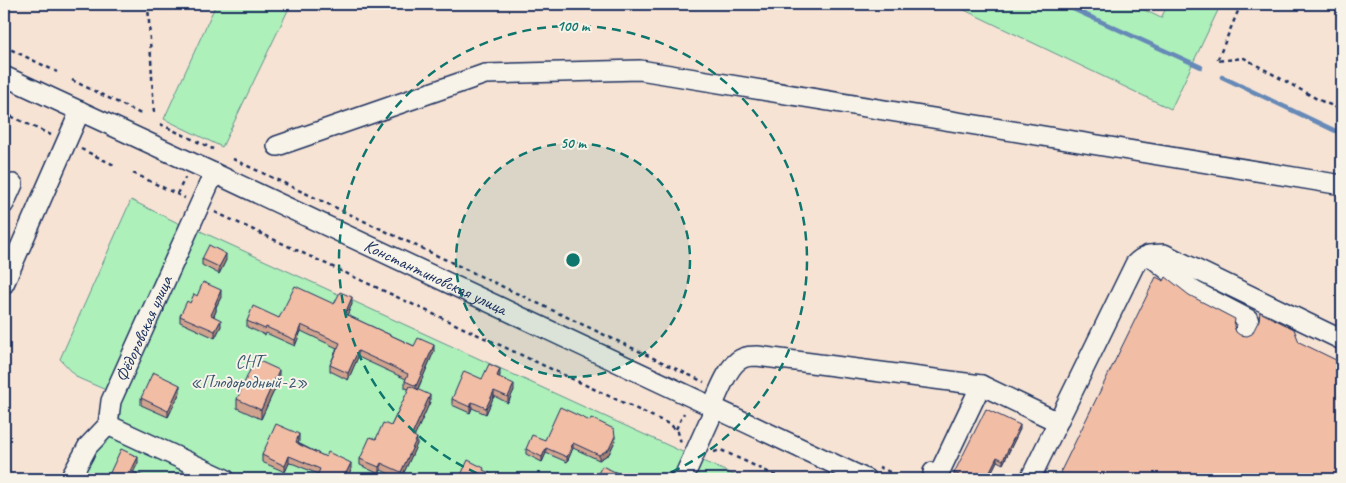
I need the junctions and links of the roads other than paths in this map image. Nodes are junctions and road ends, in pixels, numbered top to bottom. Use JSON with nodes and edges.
{"nodes":[{"id":1,"x":4,"y":76,"type":"edge"},
{"id":2,"x":80,"y":111,"type":"junction"},
{"id":3,"x":276,"y":146,"type":"dead end"},
{"id":4,"x":214,"y":173,"type":"junction"},
{"id":5,"x":13,"y":184,"type":"dead end"},
{"id":6,"x":1342,"y":185,"type":"edge"},
{"id":7,"x":4,"y":204,"type":"edge"},
{"id":8,"x":1149,"y":255,"type":"junction"},
{"id":9,"x":4,"y":284,"type":"edge"},
{"id":10,"x":1252,"y":315,"type":"junction"},
{"id":11,"x":1342,"y":340,"type":"edge"},
{"id":12,"x":981,"y":385,"type":"junction"},
{"id":13,"x":714,"y":408,"type":"junction"},
{"id":14,"x":1058,"y":422,"type":"junction"},
{"id":15,"x":108,"y":425,"type":"junction"},
{"id":16,"x":933,"y":472,"type":"dead end"},
{"id":17,"x":70,"y":479,"type":"edge"},
{"id":18,"x":224,"y":479,"type":"edge"},
{"id":19,"x":683,"y":479,"type":"edge"},
{"id":20,"x":866,"y":479,"type":"edge"},
{"id":21,"x":1030,"y":479,"type":"edge"}],
"edges":[{"from":1,"to":2,"type":"street","name":"Константиновская улица"},
{"from":2,"to":4,"type":"street","name":"Константиновская улица"},
{"from":2,"to":9,"type":"street"},
{"from":3,"to":6,"type":"street"},
{"from":4,"to":13,"type":"street","name":"Константиновская улица"},
{"from":4,"to":15,"type":"street","name":"Фёдоровская улица"},
{"from":5,"to":7,"type":"street"},
{"from":8,"to":10,"type":"street"},
{"from":8,"to":10,"type":"street"},
{"from":8,"to":14,"type":"street"},
{"from":10,"to":11,"type":"street"},
{"from":12,"to":13,"type":"street"},
{"from":12,"to":14,"type":"street"},
{"from":12,"to":16,"type":"street"},
{"from":13,"to":19,"type":"street"},
{"from":13,"to":20,"type":"street","name":"Константиновская улица"},
{"from":14,"to":21,"type":"street"},
{"from":15,"to":17,"type":"street"},
{"from":15,"to":18,"type":"street"}]}
